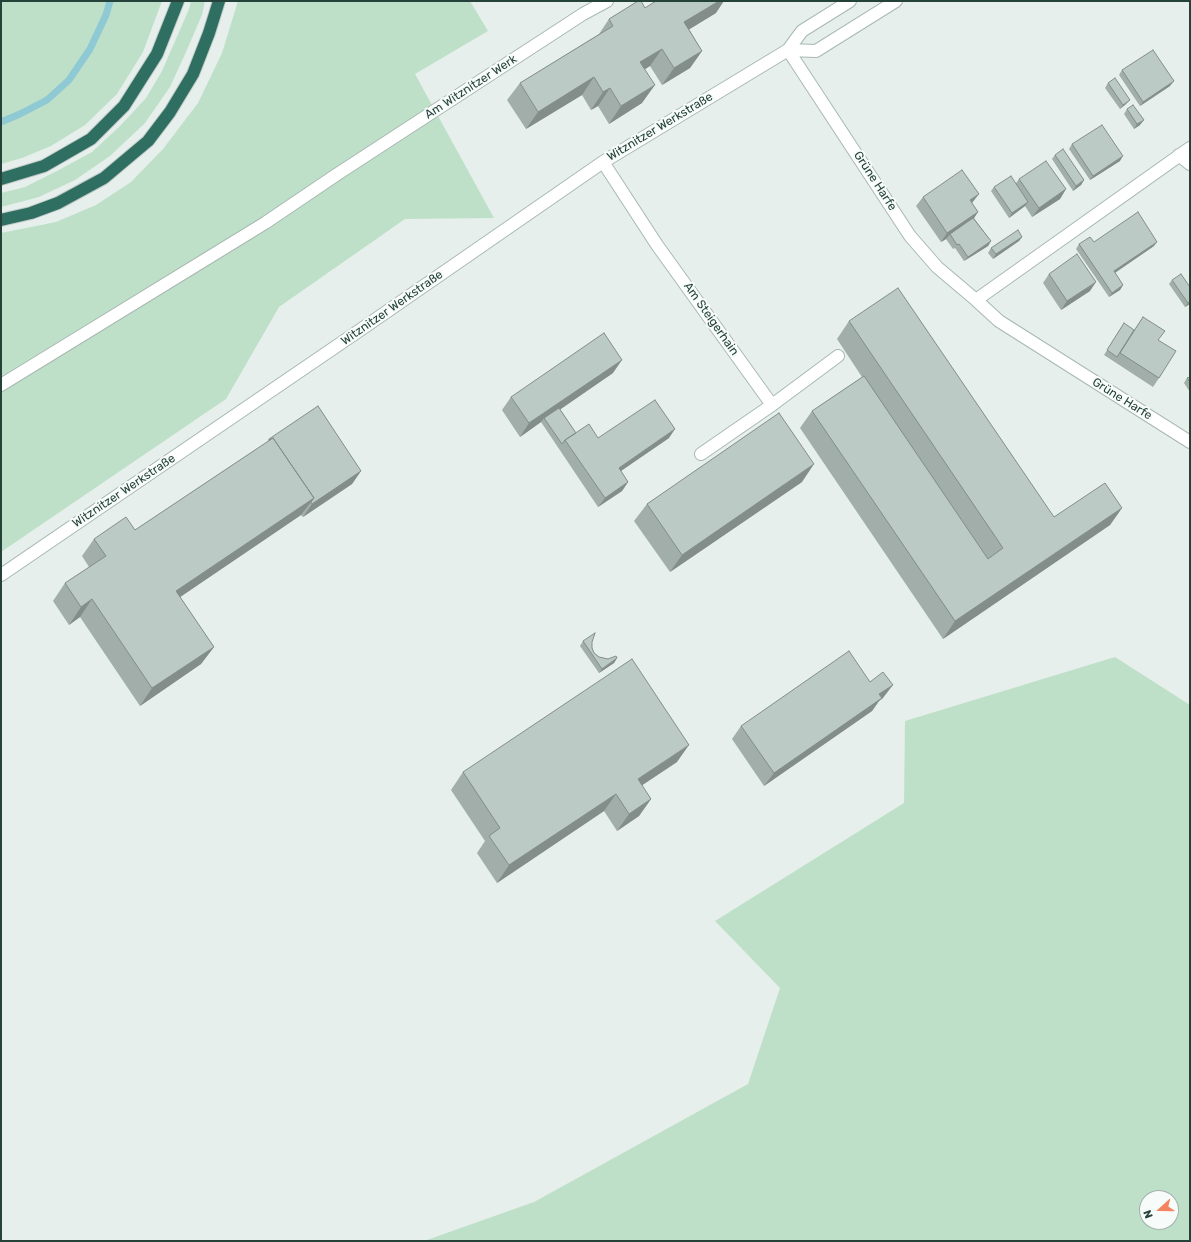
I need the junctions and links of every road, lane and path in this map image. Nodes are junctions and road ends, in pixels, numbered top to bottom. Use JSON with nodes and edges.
{"nodes":[{"id":1,"x":178,"y":1,"type":"edge"},
{"id":2,"x":219,"y":1,"type":"edge"},
{"id":3,"x":607,"y":1,"type":"edge"},
{"id":4,"x":850,"y":1,"type":"edge"},
{"id":5,"x":896,"y":1,"type":"edge"},
{"id":6,"x":788,"y":50,"type":"junction"},
{"id":7,"x":1190,"y":148,"type":"edge"},
{"id":8,"x":1179,"y":155,"type":"junction"},
{"id":9,"x":603,"y":162,"type":"junction"},
{"id":10,"x":1190,"y":164,"type":"edge"},
{"id":11,"x":1,"y":179,"type":"edge"},
{"id":12,"x":1,"y":220,"type":"edge"},
{"id":13,"x":976,"y":300,"type":"junction"},
{"id":14,"x":838,"y":356,"type":"dead end"},
{"id":15,"x":1,"y":386,"type":"edge"},
{"id":16,"x":772,"y":405,"type":"junction"},
{"id":17,"x":1190,"y":442,"type":"edge"},
{"id":18,"x":701,"y":454,"type":"dead end"},
{"id":19,"x":1,"y":575,"type":"edge"}],
"edges":[{"from":1,"to":11,"type":"highway"},
{"from":2,"to":12,"type":"highway"},
{"from":3,"to":15,"type":"street","name":"Am Witznitzer Werk"},
{"from":4,"to":6,"type":"street","name":"Witznitzer Werkstraße"},
{"from":5,"to":6,"type":"street"},
{"from":6,"to":9,"type":"street","name":"Witznitzer Werkstraße"},
{"from":6,"to":13,"type":"street","name":"Grüne Harfe"},
{"from":7,"to":8,"type":"street"},
{"from":8,"to":10,"type":"street"},
{"from":8,"to":13,"type":"street"},
{"from":9,"to":16,"type":"street","name":"Am Steigerhain"},
{"from":9,"to":19,"type":"street","name":"Witznitzer Werkstraße"},
{"from":13,"to":17,"type":"street","name":"Grüne Harfe"},
{"from":14,"to":16,"type":"street"},
{"from":16,"to":18,"type":"street"}]}
